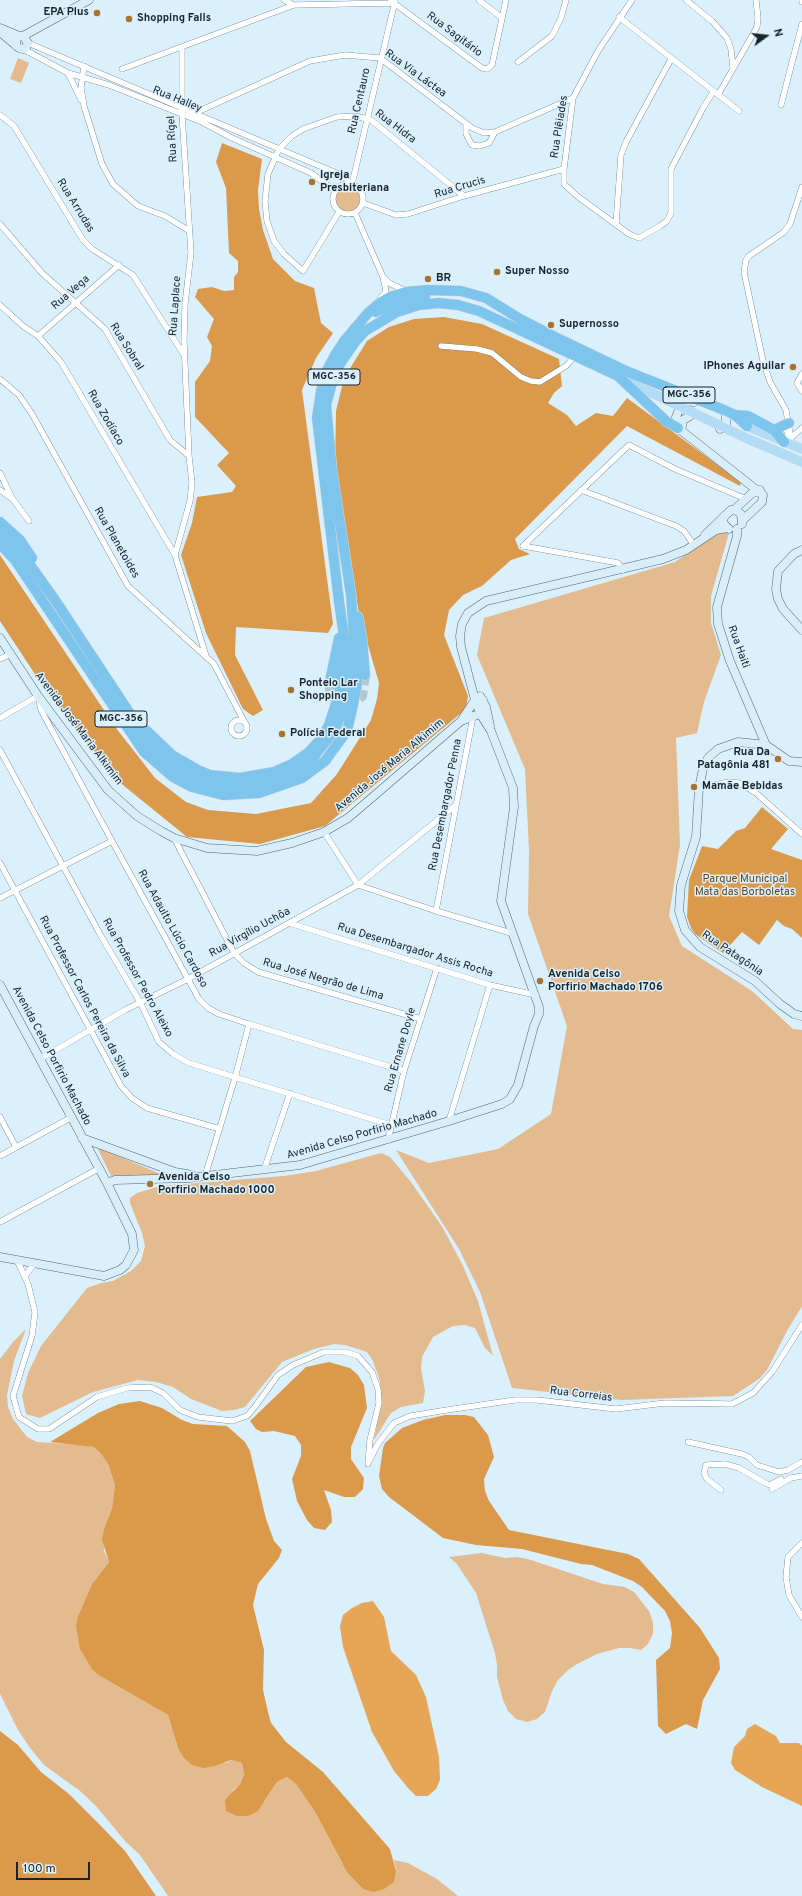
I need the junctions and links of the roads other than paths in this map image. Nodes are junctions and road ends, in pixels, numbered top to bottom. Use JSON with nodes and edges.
{"nodes":[{"id":1,"x":90,"y":0,"type":"edge"},
{"id":2,"x":284,"y":0,"type":"edge"},
{"id":3,"x":479,"y":0,"type":"edge"},
{"id":4,"x":506,"y":0,"type":"edge"},
{"id":5,"x":566,"y":0,"type":"edge"},
{"id":6,"x":632,"y":0,"type":"edge"},
{"id":7,"x":686,"y":0,"type":"edge"},
{"id":8,"x":756,"y":0,"type":"edge"},
{"id":9,"x":393,"y":1,"type":"edge"},
{"id":10,"x":294,"y":5,"type":"junction"},
{"id":11,"x":619,"y":17,"type":"junction"},
{"id":12,"x":502,"y":18,"type":"junction"},
{"id":13,"x":802,"y":24,"type":"edge"},
{"id":14,"x":0,"y":28,"type":"edge"},
{"id":15,"x":0,"y":32,"type":"edge"},
{"id":16,"x":22,"y":42,"type":"junction"},
{"id":17,"x":182,"y":48,"type":"junction"},
{"id":18,"x":380,"y":58,"type":"junction"},
{"id":19,"x":671,"y":59,"type":"junction"},
{"id":20,"x":518,"y":62,"type":"dead end"},
{"id":21,"x":84,"y":66,"type":"junction"},
{"id":22,"x":122,"y":69,"type":"dead end"},
{"id":23,"x":733,"y":69,"type":"junction"},
{"id":24,"x":68,"y":73,"type":"junction"},
{"id":25,"x":82,"y":77,"type":"junction"},
{"id":26,"x":716,"y":93,"type":"junction"},
{"id":27,"x":573,"y":98,"type":"junction"},
{"id":28,"x":781,"y":104,"type":"dead end"},
{"id":29,"x":84,"y":106,"type":"junction"},
{"id":30,"x":182,"y":107,"type":"junction"},
{"id":31,"x":739,"y":111,"type":"dead end"},
{"id":32,"x":195,"y":113,"type":"junction"},
{"id":33,"x":182,"y":114,"type":"junction"},
{"id":34,"x":0,"y":116,"type":"edge"},
{"id":35,"x":367,"y":118,"type":"junction"},
{"id":36,"x":466,"y":124,"type":"junction"},
{"id":37,"x":495,"y":132,"type":"junction"},
{"id":38,"x":279,"y":149,"type":"junction"},
{"id":39,"x":276,"y":157,"type":"junction"},
{"id":40,"x":564,"y":169,"type":"junction"},
{"id":41,"x":350,"y":184,"type":"junction"},
{"id":42,"x":802,"y":187,"type":"edge"},
{"id":43,"x":335,"y":191,"type":"junction"},
{"id":44,"x":464,"y":196,"type":"junction"},
{"id":45,"x":363,"y":203,"type":"junction"},
{"id":46,"x":339,"y":212,"type":"junction"},
{"id":47,"x":352,"y":214,"type":"junction"},
{"id":48,"x":0,"y":224,"type":"edge"},
{"id":49,"x":616,"y":224,"type":"junction"},
{"id":50,"x":188,"y":230,"type":"junction"},
{"id":51,"x":119,"y":265,"type":"junction"},
{"id":52,"x":383,"y":277,"type":"junction"},
{"id":53,"x":408,"y":292,"type":"junction"},
{"id":54,"x":74,"y":303,"type":"junction"},
{"id":55,"x":0,"y":305,"type":"edge"},
{"id":56,"x":373,"y":309,"type":"junction"},
{"id":57,"x":520,"y":319,"type":"junction"},
{"id":58,"x":356,"y":328,"type":"junction"},
{"id":59,"x":38,"y":336,"type":"junction"},
{"id":60,"x":441,"y":346,"type":"dead end"},
{"id":61,"x":184,"y":355,"type":"junction"},
{"id":62,"x":575,"y":356,"type":"junction"},
{"id":63,"x":622,"y":374,"type":"junction"},
{"id":64,"x":802,"y":374,"type":"edge"},
{"id":65,"x":0,"y":379,"type":"edge"},
{"id":66,"x":802,"y":391,"type":"edge"},
{"id":67,"x":694,"y":402,"type":"junction"},
{"id":68,"x":680,"y":408,"type":"junction"},
{"id":69,"x":690,"y":416,"type":"junction"},
{"id":70,"x":730,"y":416,"type":"junction"},
{"id":71,"x":789,"y":424,"type":"junction"},
{"id":72,"x":747,"y":426,"type":"joint"},
{"id":73,"x":722,"y":428,"type":"junction"},
{"id":74,"x":801,"y":428,"type":"edge"},
{"id":75,"x":680,"y":430,"type":"junction"},
{"id":76,"x":774,"y":430,"type":"junction"},
{"id":77,"x":789,"y":442,"type":"junction"},
{"id":78,"x":802,"y":450,"type":"edge"},
{"id":79,"x":189,"y":456,"type":"junction"},
{"id":80,"x":802,"y":462,"type":"edge"},
{"id":81,"x":0,"y":473,"type":"edge"},
{"id":82,"x":746,"y":482,"type":"junction"},
{"id":83,"x":0,"y":490,"type":"edge"},
{"id":84,"x":581,"y":490,"type":"junction"},
{"id":85,"x":760,"y":490,"type":"junction"},
{"id":86,"x":749,"y":496,"type":"junction"},
{"id":87,"x":12,"y":498,"type":"junction"},
{"id":88,"x":734,"y":510,"type":"junction"},
{"id":89,"x":724,"y":516,"type":"junction"},
{"id":90,"x":743,"y":520,"type":"junction"},
{"id":91,"x":29,"y":521,"type":"dead end"},
{"id":92,"x":0,"y":522,"type":"edge"},
{"id":93,"x":727,"y":528,"type":"junction"},
{"id":94,"x":737,"y":529,"type":"junction"},
{"id":95,"x":0,"y":531,"type":"edge"},
{"id":96,"x":702,"y":539,"type":"junction"},
{"id":97,"x":0,"y":544,"type":"edge"},
{"id":98,"x":694,"y":545,"type":"junction"},
{"id":99,"x":802,"y":550,"type":"edge"},
{"id":100,"x":175,"y":555,"type":"junction"},
{"id":101,"x":623,"y":570,"type":"junction"},
{"id":102,"x":348,"y":574,"type":"junction"},
{"id":103,"x":55,"y":600,"type":"junction"},
{"id":104,"x":339,"y":600,"type":"junction"},
{"id":105,"x":802,"y":630,"type":"edge"},
{"id":106,"x":0,"y":638,"type":"edge"},
{"id":107,"x":339,"y":638,"type":"junction"},
{"id":108,"x":11,"y":654,"type":"junction"},
{"id":109,"x":206,"y":656,"type":"junction"},
{"id":110,"x":0,"y":660,"type":"edge"},
{"id":111,"x":365,"y":675,"type":"tunnel mouth"},
{"id":112,"x":330,"y":681,"type":"tunnel mouth"},
{"id":113,"x":38,"y":696,"type":"junction"},
{"id":114,"x":479,"y":702,"type":"junction"},
{"id":115,"x":125,"y":707,"type":"junction"},
{"id":116,"x":481,"y":715,"type":"junction"},
{"id":117,"x":472,"y":717,"type":"junction"},
{"id":118,"x":0,"y":718,"type":"edge"},
{"id":119,"x":461,"y":721,"type":"junction"},
{"id":120,"x":245,"y":723,"type":"dead end"},
{"id":121,"x":491,"y":731,"type":"junction"},
{"id":122,"x":766,"y":745,"type":"junction"},
{"id":123,"x":0,"y":750,"type":"edge"},
{"id":124,"x":802,"y":762,"type":"edge"},
{"id":125,"x":699,"y":788,"type":"junction"},
{"id":126,"x":456,"y":805,"type":"junction"},
{"id":127,"x":324,"y":832,"type":"junction"},
{"id":128,"x":802,"y":834,"type":"edge"},
{"id":129,"x":174,"y":838,"type":"junction"},
{"id":130,"x":112,"y":841,"type":"junction"},
{"id":131,"x":0,"y":863,"type":"edge"},
{"id":132,"x":63,"y":865,"type":"junction"},
{"id":133,"x":358,"y":885,"type":"junction"},
{"id":134,"x":14,"y":890,"type":"junction"},
{"id":135,"x":0,"y":898,"type":"edge"},
{"id":136,"x":436,"y":912,"type":"junction"},
{"id":137,"x":289,"y":923,"type":"junction"},
{"id":138,"x":511,"y":933,"type":"junction"},
{"id":139,"x":234,"y":953,"type":"junction"},
{"id":140,"x":437,"y":968,"type":"junction"},
{"id":141,"x":188,"y":979,"type":"junction"},
{"id":142,"x":0,"y":985,"type":"edge"},
{"id":143,"x":490,"y":985,"type":"junction"},
{"id":144,"x":536,"y":995,"type":"junction"},
{"id":145,"x":140,"y":1002,"type":"junction"},
{"id":146,"x":802,"y":1016,"type":"edge"},
{"id":147,"x":421,"y":1019,"type":"junction"},
{"id":148,"x":249,"y":1024,"type":"junction"},
{"id":149,"x":90,"y":1029,"type":"junction"},
{"id":150,"x":40,"y":1059,"type":"junction"},
{"id":151,"x":404,"y":1071,"type":"junction"},
{"id":152,"x":235,"y":1078,"type":"junction"},
{"id":153,"x":290,"y":1093,"type":"junction"},
{"id":154,"x":0,"y":1117,"type":"edge"},
{"id":155,"x":72,"y":1117,"type":"junction"},
{"id":156,"x":449,"y":1121,"type":"junction"},
{"id":157,"x":391,"y":1125,"type":"junction"},
{"id":158,"x":220,"y":1129,"type":"junction"},
{"id":159,"x":82,"y":1138,"type":"junction"},
{"id":160,"x":388,"y":1140,"type":"junction"},
{"id":161,"x":16,"y":1147,"type":"junction"},
{"id":162,"x":0,"y":1156,"type":"edge"},
{"id":163,"x":98,"y":1169,"type":"junction"},
{"id":164,"x":264,"y":1170,"type":"junction"},
{"id":165,"x":203,"y":1176,"type":"junction"},
{"id":166,"x":107,"y":1183,"type":"junction"},
{"id":167,"x":0,"y":1222,"type":"edge"},
{"id":168,"x":0,"y":1259,"type":"edge"},
{"id":169,"x":17,"y":1260,"type":"junction"},
{"id":170,"x":34,"y":1264,"type":"junction"},
{"id":171,"x":25,"y":1276,"type":"junction"},
{"id":172,"x":802,"y":1325,"type":"edge"},
{"id":173,"x":688,"y":1442,"type":"dead end"},
{"id":174,"x":802,"y":1462,"type":"edge"},
{"id":175,"x":788,"y":1470,"type":"junction"},
{"id":176,"x":779,"y":1472,"type":"junction"},
{"id":177,"x":802,"y":1476,"type":"edge"},
{"id":178,"x":791,"y":1478,"type":"junction"},
{"id":179,"x":782,"y":1481,"type":"junction"},
{"id":180,"x":772,"y":1489,"type":"dead end"},
{"id":181,"x":721,"y":1490,"type":"dead end"},
{"id":182,"x":802,"y":1543,"type":"edge"},
{"id":183,"x":802,"y":1616,"type":"edge"}],
"edges":[{"from":1,"to":16,"type":"street"},
{"from":2,"to":10,"type":"street"},
{"from":3,"to":12,"type":"street"},
{"from":4,"to":12,"type":"street"},
{"from":5,"to":20,"type":"street"},
{"from":6,"to":11,"type":"street","name":"Rua Plêiades"},
{"from":7,"to":23,"type":"street"},
{"from":8,"to":23,"type":"street"},
{"from":9,"to":10,"type":"street"},
{"from":9,"to":12,"type":"street","name":"Rua Sagitário"},
{"from":9,"to":18,"type":"street","name":"Rua Centauro"},
{"from":10,"to":17,"type":"street"},
{"from":11,"to":19,"type":"street"},
{"from":11,"to":27,"type":"street","name":"Rua Plêiades"},
{"from":13,"to":28,"type":"street"},
{"from":14,"to":16,"type":"street","name":"Rua Halley"},
{"from":15,"to":16,"type":"street","name":"Rua Halley"},
{"from":16,"to":21,"type":"street","name":"Rua Halley"},
{"from":16,"to":24,"type":"street","name":"Rua Halley"},
{"from":17,"to":22,"type":"street"},
{"from":17,"to":30,"type":"street","name":"Rua Rígel"},
{"from":18,"to":32,"type":"street","name":"Rua Via Láctea"},
{"from":18,"to":35,"type":"street","name":"Rua Centauro"},
{"from":18,"to":36,"type":"street","name":"Rua Via Láctea"},
{"from":19,"to":26,"type":"street"},
{"from":19,"to":49,"type":"street"},
{"from":21,"to":25,"type":"street"},
{"from":21,"to":30,"type":"street","name":"Rua Halley"},
{"from":23,"to":26,"type":"street"},
{"from":24,"to":25,"type":"street","name":"Rua Halley"},
{"from":24,"to":29,"type":"street"},
{"from":25,"to":29,"type":"street"},
{"from":25,"to":33,"type":"street","name":"Rua Halley"},
{"from":26,"to":31,"type":"street"},
{"from":26,"to":49,"type":"street","name":"Rua Plêiades"},
{"from":27,"to":37,"type":"street"},
{"from":27,"to":40,"type":"street","name":"Rua Plêiades"},
{"from":29,"to":50,"type":"street"},
{"from":30,"to":32,"type":"street","name":"Rua Halley"},
{"from":30,"to":33,"type":"street","name":"Rua Rígel"},
{"from":32,"to":38,"type":"street","name":"Rua Halley"},
{"from":33,"to":39,"type":"street","name":"Rua Halley"},
{"from":33,"to":50,"type":"street","name":"Rua Rígel"},
{"from":34,"to":51,"type":"street","name":"Rua Arrudas"},
{"from":35,"to":38,"type":"street","name":"Rua Hidra"},
{"from":35,"to":41,"type":"street","name":"Rua Centauro"},
{"from":35,"to":44,"type":"street","name":"Rua Hidra"},
{"from":36,"to":37,"type":"street","name":"Rua Via Láctea"},
{"from":36,"to":37,"type":"street"},
{"from":38,"to":39,"type":"street","name":"Rua Hidra"},
{"from":38,"to":41,"type":"street","name":"Rua Halley"},
{"from":39,"to":43,"type":"street","name":"Rua Halley"},
{"from":39,"to":46,"type":"street","name":"Rua Hidra"},
{"from":40,"to":44,"type":"street","name":"Rua Crucis"},
{"from":40,"to":49,"type":"street","name":"Rua Plêiades"},
{"from":41,"to":43,"type":"street"},
{"from":41,"to":45,"type":"street"},
{"from":42,"to":71,"type":"street"},
{"from":43,"to":46,"type":"street"},
{"from":44,"to":45,"type":"street","name":"Rua Crucis"},
{"from":45,"to":47,"type":"street"},
{"from":46,"to":47,"type":"street"},
{"from":47,"to":52,"type":"street"},
{"from":48,"to":54,"type":"street","name":"Rua Sobral"},
{"from":50,"to":61,"type":"street","name":"Rua Laplace"},
{"from":51,"to":54,"type":"street","name":"Rua Vega"},
{"from":51,"to":61,"type":"street","name":"Rua Arrudas"},
{"from":52,"to":53,"type":"street"},
{"from":52,"to":56,"type":"street"},
{"from":53,"to":56,"type":"highway"},
{"from":53,"to":57,"type":"highway"},
{"from":54,"to":59,"type":"street","name":"Rua Vega"},
{"from":54,"to":79,"type":"street","name":"Rua Sobral"},
{"from":55,"to":59,"type":"street","name":"Rua Zodíaco"},
{"from":56,"to":58,"type":"highway"},
{"from":57,"to":58,"type":"highway","number":"MGC-356"},
{"from":57,"to":63,"type":"highway","number":"MGC-356"},
{"from":58,"to":104,"type":"highway","number":"MGC-356"},
{"from":59,"to":100,"type":"street","name":"Rua Zodíaco"},
{"from":60,"to":62,"type":"street"},
{"from":61,"to":79,"type":"street","name":"Rua Laplace"},
{"from":62,"to":63,"type":"highway","number":"MGC-356"},
{"from":62,"to":102,"type":"highway","number":"MGC-356"},
{"from":63,"to":67,"type":"street","number":"MGC-356"},
{"from":63,"to":68,"type":"main road","number":"MGC-356"},
{"from":63,"to":70,"type":"highway","number":"MGC-356"},
{"from":63,"to":75,"type":"highway"},
{"from":64,"to":66,"type":"street"},
{"from":65,"to":109,"type":"street","name":"Rua Planetoides"},
{"from":67,"to":68,"type":"street"},
{"from":67,"to":70,"type":"street","number":"MGC-356"},
{"from":68,"to":69,"type":"street","number":"MGC-356"},
{"from":68,"to":73,"type":"main road","number":"MGC-356"},
{"from":68,"to":75,"type":"street"},
{"from":69,"to":73,"type":"street","number":"MGC-356"},
{"from":69,"to":75,"type":"street"},
{"from":70,"to":72,"type":"highway","number":"MGC-356"},
{"from":70,"to":73,"type":"street"},
{"from":70,"to":76,"type":"highway"},
{"from":71,"to":74,"type":"street"},
{"from":71,"to":76,"type":"highway"},
{"from":71,"to":77,"type":"street"},
{"from":72,"to":77,"type":"main road","number":"MGC-356"},
{"from":73,"to":80,"type":"main road","number":"MGC-356"},
{"from":74,"to":77,"type":"street"},
{"from":75,"to":82,"type":"street"},
{"from":76,"to":77,"type":"highway"},
{"from":77,"to":78,"type":"main road","number":"MGC-356"},
{"from":79,"to":100,"type":"street","name":"Rua Laplace"},
{"from":81,"to":87,"type":"street"},
{"from":82,"to":85,"type":"street"},
{"from":82,"to":86,"type":"street"},
{"from":83,"to":87,"type":"street"},
{"from":84,"to":86,"type":"street"},
{"from":84,"to":98,"type":"street"},
{"from":84,"to":101,"type":"street"},
{"from":85,"to":86,"type":"street"},
{"from":85,"to":90,"type":"street"},
{"from":86,"to":88,"type":"street"},
{"from":87,"to":91,"type":"street"},
{"from":88,"to":89,"type":"street"},
{"from":88,"to":90,"type":"street"},
{"from":89,"to":93,"type":"street"},
{"from":89,"to":96,"type":"street"},
{"from":90,"to":94,"type":"street"},
{"from":92,"to":103,"type":"highway"},
{"from":93,"to":94,"type":"street"},
{"from":93,"to":96,"type":"street"},
{"from":94,"to":122,"type":"street","name":"Rua Haiti"},
{"from":95,"to":103,"type":"highway","number":"MGC-356"},
{"from":96,"to":98,"type":"street"},
{"from":97,"to":102,"type":"highway","number":"MGC-356"},
{"from":98,"to":101,"type":"street"},
{"from":99,"to":105,"type":"street"},
{"from":100,"to":109,"type":"street","name":"Rua Zodíaco"},
{"from":101,"to":114,"type":"street"},
{"from":102,"to":111,"type":"highway"},
{"from":103,"to":115,"type":"highway","number":"MGC-356"},
{"from":104,"to":107,"type":"highway"},
{"from":104,"to":115,"type":"highway","number":"MGC-356"},
{"from":106,"to":108,"type":"street","name":"Avenida José Maria Alkimim"},
{"from":107,"to":112,"type":"highway"},
{"from":107,"to":115,"type":"highway"},
{"from":108,"to":110,"type":"street"},
{"from":108,"to":113,"type":"street","name":"Avenida José Maria Alkimim"},
{"from":109,"to":120,"type":"street","name":"Rua Planetoides"},
{"from":113,"to":118,"type":"street"},
{"from":113,"to":129,"type":"street","name":"Avenida José Maria Alkimim"},
{"from":113,"to":130,"type":"street","name":"Rua Adaulto Lúcio Cardoso"},
{"from":114,"to":116,"type":"street"},
{"from":114,"to":116,"type":"street"},
{"from":114,"to":117,"type":"street","name":"Rua Desembargador Penna"},
{"from":114,"to":119,"type":"street","name":"Avenida José Maria Alkimim"},
{"from":114,"to":121,"type":"street"},
{"from":116,"to":117,"type":"street","name":"Avenida José Maria Alkimim"},
{"from":116,"to":121,"type":"street"},
{"from":117,"to":119,"type":"street","name":"Avenida José Maria Alkimim"},
{"from":117,"to":126,"type":"street","name":"Rua Desembargador Penna"},
{"from":119,"to":127,"type":"street","name":"Avenida José Maria Alkimim"},
{"from":121,"to":138,"type":"street"},
{"from":122,"to":124,"type":"street","name":"Rua Patagônia"},
{"from":122,"to":125,"type":"street","name":"Rua Patagônia"},
{"from":123,"to":132,"type":"street","name":"Rua Professor Pedro Aleixo"},
{"from":125,"to":128,"type":"street"},
{"from":125,"to":146,"type":"street","name":"Rua Patagônia"},
{"from":126,"to":133,"type":"street","name":"Rua Virgílio Uchôa"},
{"from":126,"to":136,"type":"street","name":"Rua Desembargador Penna"},
{"from":127,"to":129,"type":"street","name":"Avenida José Maria Alkimim"},
{"from":127,"to":133,"type":"street"},
{"from":129,"to":139,"type":"street","name":"Rua José Negrão de Lima"},
{"from":130,"to":132,"type":"street"},
{"from":130,"to":141,"type":"street","name":"Rua Adaulto Lúcio Cardoso"},
{"from":131,"to":134,"type":"street","name":"Rua Professor Carlos Pereira da Silva"},
{"from":132,"to":134,"type":"street"},
{"from":132,"to":145,"type":"street","name":"Rua Professor Pedro Aleixo"},
{"from":133,"to":136,"type":"street"},
{"from":133,"to":137,"type":"street","name":"Rua Virgílio Uchôa"},
{"from":134,"to":135,"type":"street"},
{"from":134,"to":149,"type":"street","name":"Rua Professor Carlos Pereira da Silva"},
{"from":136,"to":138,"type":"street"},
{"from":137,"to":139,"type":"street","name":"Rua Virgílio Uchôa"},
{"from":137,"to":140,"type":"street","name":"Rua Desembargador Assis Rocha"},
{"from":138,"to":144,"type":"street"},
{"from":139,"to":141,"type":"street","name":"Rua Virgílio Uchôa"},
{"from":139,"to":147,"type":"street","name":"Rua José Negrão de Lima"},
{"from":140,"to":143,"type":"street","name":"Rua Desembargador Assis Rocha"},
{"from":140,"to":147,"type":"street","name":"Rua Ernane Doyle"},
{"from":141,"to":145,"type":"street","name":"Rua Virgílio Uchôa"},
{"from":141,"to":148,"type":"street","name":"Rua Adaulto Lúcio Cardoso"},
{"from":142,"to":150,"type":"street","name":"Avenida Celso Porfirio Machado"},
{"from":143,"to":144,"type":"street","name":"Rua Desembargador Assis Rocha"},
{"from":143,"to":156,"type":"street"},
{"from":144,"to":156,"type":"street","name":"Avenida Celso Porfirio Machado"},
{"from":145,"to":149,"type":"street","name":"Rua Virgílio Uchôa"},
{"from":145,"to":152,"type":"street","name":"Rua Professor Pedro Aleixo"},
{"from":147,"to":151,"type":"street","name":"Rua Ernane Doyle"},
{"from":148,"to":151,"type":"street","name":"Rua Adaulto Lúcio Cardoso"},
{"from":148,"to":152,"type":"street"},
{"from":149,"to":150,"type":"street","name":"Rua Virgílio Uchôa"},
{"from":149,"to":158,"type":"street","name":"Rua Professor Carlos Pereira da Silva"},
{"from":150,"to":155,"type":"street","name":"Avenida Celso Porfirio Machado"},
{"from":151,"to":157,"type":"street","name":"Rua Ernane Doyle"},
{"from":152,"to":153,"type":"street","name":"Rua Professor Pedro Aleixo"},
{"from":152,"to":158,"type":"street"},
{"from":153,"to":157,"type":"street","name":"Rua Professor Pedro Aleixo"},
{"from":153,"to":164,"type":"street"},
{"from":154,"to":161,"type":"street"},
{"from":155,"to":159,"type":"street","name":"Avenida Celso Porfirio Machado"},
{"from":155,"to":161,"type":"street"},
{"from":156,"to":160,"type":"street","name":"Avenida Celso Porfirio Machado"},
{"from":157,"to":160,"type":"street","name":"Rua Ernane Doyle"},
{"from":158,"to":165,"type":"street"},
{"from":159,"to":163,"type":"street","name":"Avenida Celso Porfirio Machado"},
{"from":159,"to":165,"type":"street","name":"Avenida Celso Porfirio Machado"},
{"from":160,"to":164,"type":"street","name":"Avenida Celso Porfirio Machado"},
{"from":161,"to":162,"type":"street"},
{"from":163,"to":166,"type":"street","name":"Avenida Celso Porfirio Machado"},
{"from":163,"to":167,"type":"street"},
{"from":164,"to":165,"type":"street","name":"Avenida Celso Porfirio Machado"},
{"from":165,"to":166,"type":"street","name":"Avenida Celso Porfirio Machado"},
{"from":166,"to":170,"type":"street"},
{"from":168,"to":169,"type":"street"},
{"from":169,"to":170,"type":"street"},
{"from":169,"to":171,"type":"street"},
{"from":170,"to":171,"type":"street"},
{"from":171,"to":172,"type":"street","name":"Rua Correias"},
{"from":173,"to":176,"type":"street"},
{"from":174,"to":175,"type":"street"},
{"from":175,"to":176,"type":"street"},
{"from":175,"to":178,"type":"street"},
{"from":176,"to":179,"type":"street"},
{"from":177,"to":178,"type":"street"},
{"from":178,"to":179,"type":"street"},
{"from":179,"to":180,"type":"street"},
{"from":179,"to":181,"type":"street"},
{"from":182,"to":183,"type":"street"}]}
